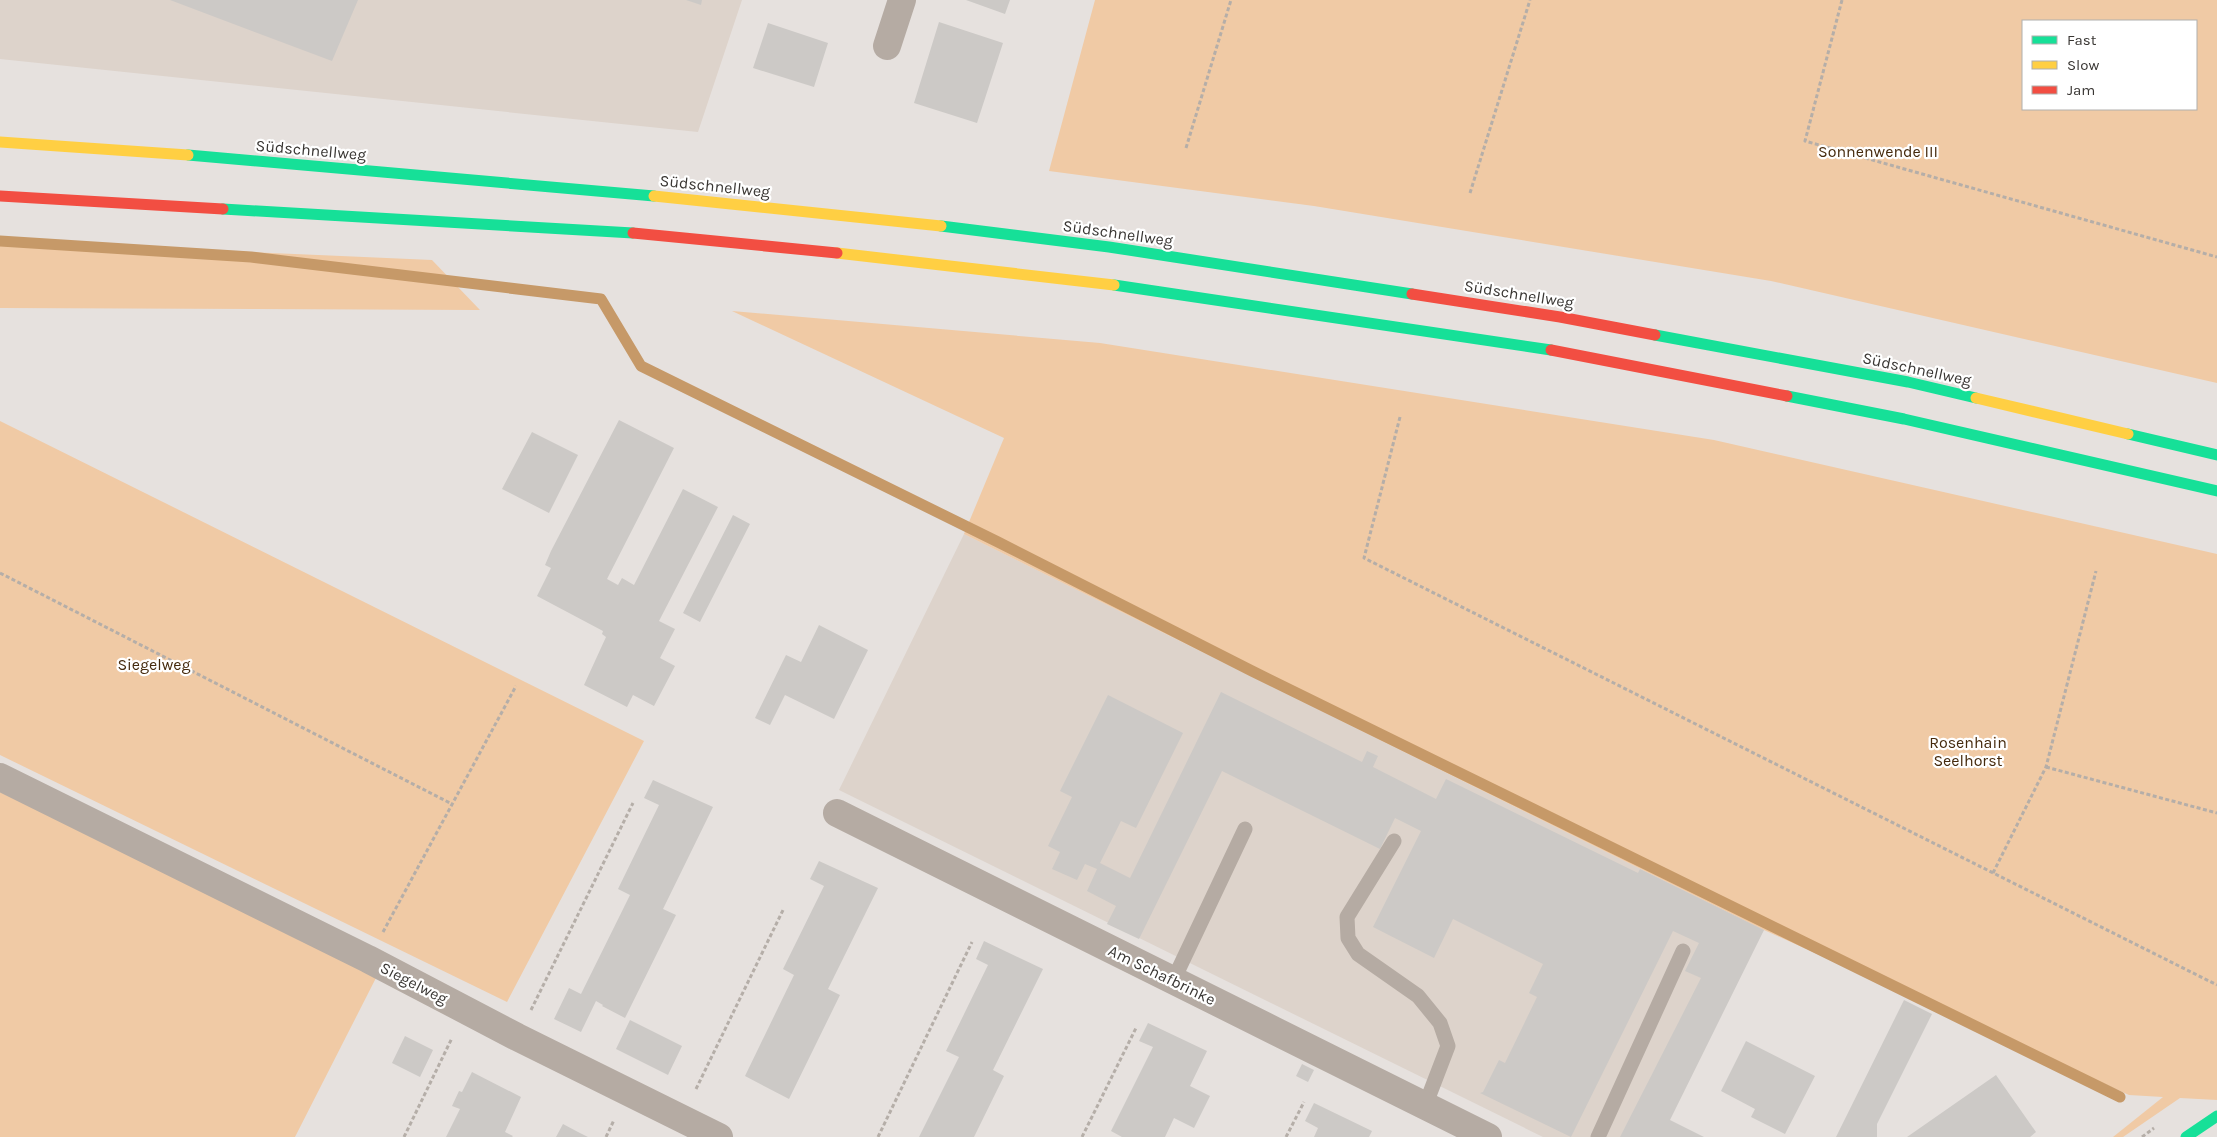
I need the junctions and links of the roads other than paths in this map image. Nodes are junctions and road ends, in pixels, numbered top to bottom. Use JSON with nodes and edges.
{"nodes":[{"id":1,"x":902,"y":0,"type":"edge"},
{"id":2,"x":888,"y":46,"type":"dead end"},
{"id":3,"x":0,"y":142,"type":"edge"},
{"id":4,"x":0,"y":196,"type":"edge"},
{"id":5,"x":2217,"y":455,"type":"edge"},
{"id":6,"x":2217,"y":491,"type":"edge"},
{"id":7,"x":0,"y":778,"type":"edge"},
{"id":8,"x":837,"y":813,"type":"dead end"},
{"id":9,"x":1245,"y":829,"type":"dead end"},
{"id":10,"x":1394,"y":841,"type":"dead end"},
{"id":11,"x":1683,"y":951,"type":"dead end"},
{"id":12,"x":1173,"y":981,"type":"junction"},
{"id":13,"x":1424,"y":1106,"type":"junction"},
{"id":14,"x":2217,"y":1116,"type":"edge"},
{"id":15,"x":719,"y":1137,"type":"edge"},
{"id":16,"x":1488,"y":1137,"type":"edge"},
{"id":17,"x":1598,"y":1137,"type":"edge"},
{"id":18,"x":2186,"y":1137,"type":"edge"}],
"edges":[{"from":1,"to":2,"type":"street"},
{"from":3,"to":5,"type":"main road","name":"Südschnellweg"},
{"from":4,"to":6,"type":"main road"},
{"from":7,"to":15,"type":"street","name":"Siegelweg"},
{"from":8,"to":12,"type":"street","name":"Am Schafbrinke"},
{"from":9,"to":12,"type":"lane"},
{"from":10,"to":13,"type":"lane"},
{"from":11,"to":17,"type":"lane"},
{"from":12,"to":13,"type":"street","name":"Am Schafbrinke"},
{"from":13,"to":16,"type":"street","name":"Am Schafbrinke"},
{"from":14,"to":18,"type":"main road"}]}
